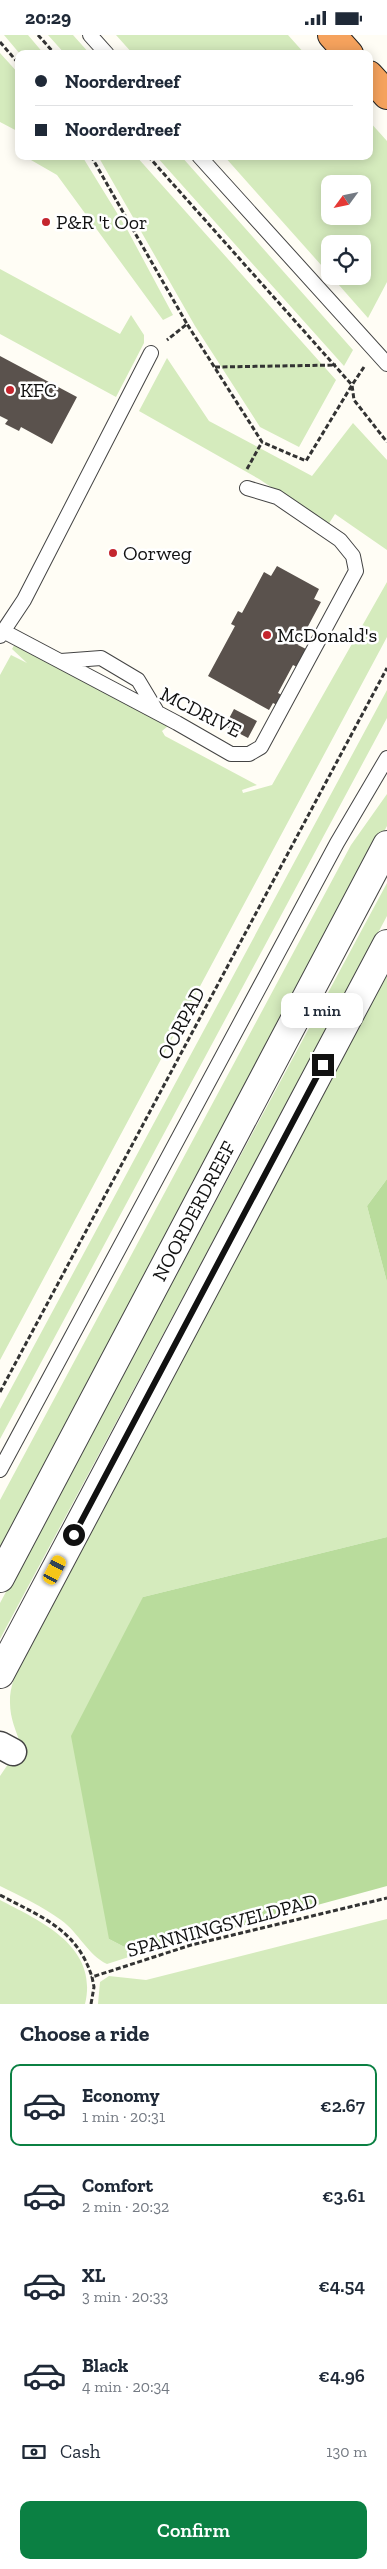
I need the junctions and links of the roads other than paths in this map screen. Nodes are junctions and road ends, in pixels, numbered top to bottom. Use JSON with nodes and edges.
{"nodes":[{"id":1,"x":90,"y":35,"type":"edge"},
{"id":2,"x":332,"y":35,"type":"edge"},
{"id":3,"x":103,"y":50,"type":"edge"},
{"id":4,"x":345,"y":50,"type":"edge"},
{"id":5,"x":373,"y":79,"type":"edge"},
{"id":6,"x":387,"y":95,"type":"edge"},
{"id":7,"x":203,"y":160,"type":"edge"},
{"id":8,"x":151,"y":353,"type":"road end"},
{"id":9,"x":387,"y":364,"type":"edge"},
{"id":10,"x":245,"y":482,"type":"road end"},
{"id":11,"x":2,"y":634,"type":"edge"},
{"id":12,"x":60,"y":661,"type":"junction"},
{"id":13,"x":157,"y":712,"type":"junction"},
{"id":14,"x":387,"y":758,"type":"edge"},
{"id":15,"x":387,"y":845,"type":"edge"},
{"id":16,"x":387,"y":944,"type":"edge"},
{"id":17,"x":0,"y":1470,"type":"edge"},
{"id":18,"x":0,"y":1578,"type":"edge"},
{"id":19,"x":0,"y":1674,"type":"edge"}],
"edges":[{"from":1,"to":3,"type":"lane"},
{"from":2,"to":4,"type":"highway"},
{"from":5,"to":6,"type":"highway"},
{"from":7,"to":9,"type":"lane"},
{"from":8,"to":11,"type":"lane"},
{"from":10,"to":13,"type":"lane","name":"MCDRIVE"},
{"from":11,"to":12,"type":"lane","name":"MCDRIVE"},
{"from":12,"to":13,"type":"lane","name":"MCDRIVE"},
{"from":12,"to":13,"type":"lane"},
{"from":14,"to":17,"type":"lane"},
{"from":15,"to":18,"type":"street","name":"NOORDERDREEF"},
{"from":16,"to":19,"type":"street"}]}
